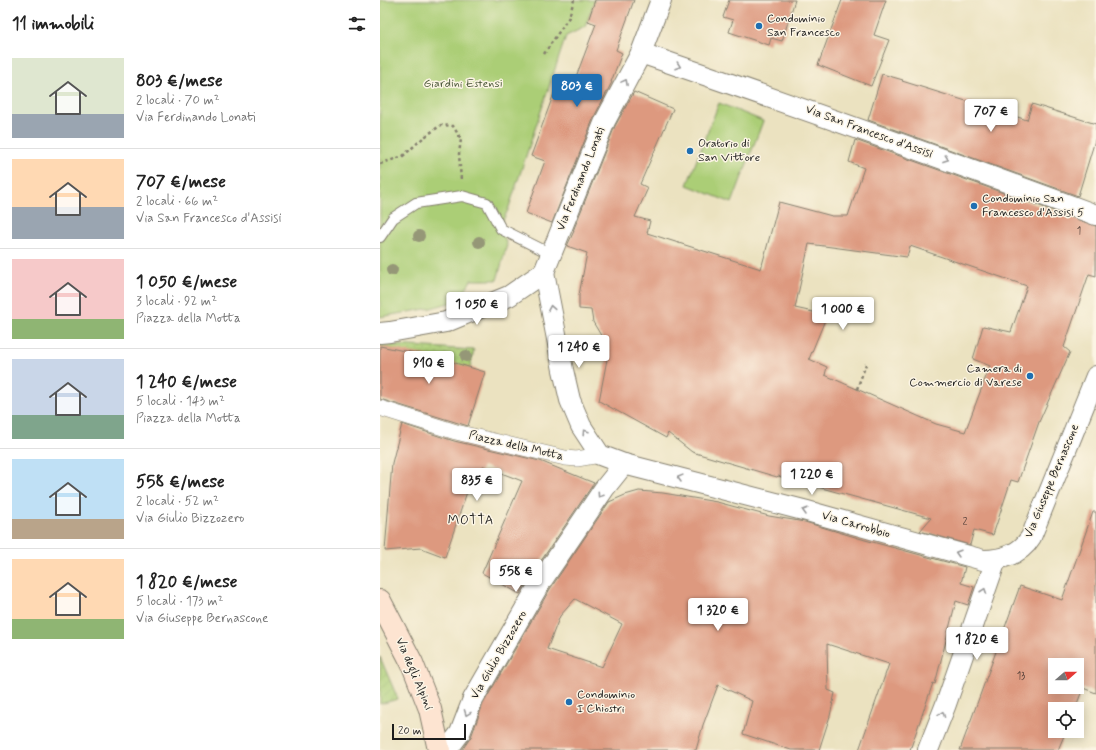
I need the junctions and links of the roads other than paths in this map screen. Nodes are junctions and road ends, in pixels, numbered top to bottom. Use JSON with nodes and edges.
{"nodes":[{"id":1,"x":661,"y":0,"type":"edge"},
{"id":2,"x":641,"y":53,"type":"junction"},
{"id":3,"x":1096,"y":215,"type":"edge"},
{"id":4,"x":380,"y":236,"type":"edge"},
{"id":5,"x":547,"y":263,"type":"junction"},
{"id":6,"x":385,"y":333,"type":"edge"},
{"id":7,"x":1096,"y":376,"type":"edge"},
{"id":8,"x":380,"y":408,"type":"edge"},
{"id":9,"x":600,"y":455,"type":"junction"},
{"id":10,"x":624,"y":464,"type":"junction"},
{"id":11,"x":996,"y":560,"type":"junction"},
{"id":12,"x":380,"y":601,"type":"edge"},
{"id":13,"x":440,"y":750,"type":"edge"},
{"id":14,"x":447,"y":750,"type":"edge"},
{"id":15,"x":928,"y":750,"type":"edge"}],
"edges":[{"from":1,"to":2,"type":"street","name":"Via Ferdinando Lonati"},
{"from":2,"to":3,"type":"street","name":"Via San Francesco d'Assisi","one_way":true},
{"from":5,"to":2,"type":"street","name":"Via Ferdinando Lonati","one_way":true},
{"from":4,"to":5,"type":"lane"},
{"from":5,"to":6,"type":"street"},
{"from":9,"to":5,"type":"street","one_way":true},
{"from":7,"to":11,"type":"street","name":"Via Giuseppe Bernascone"},
{"from":8,"to":9,"type":"street","name":"Piazza della Motta"},
{"from":9,"to":10,"type":"street"},
{"from":11,"to":10,"type":"street","name":"Via Carrobbio","one_way":true},
{"from":10,"to":14,"type":"street","name":"Via Giulio Bizzozero","one_way":true},
{"from":15,"to":11,"type":"street","one_way":true},
{"from":12,"to":13,"type":"main road","name":"Via degli Alpini"}]}
